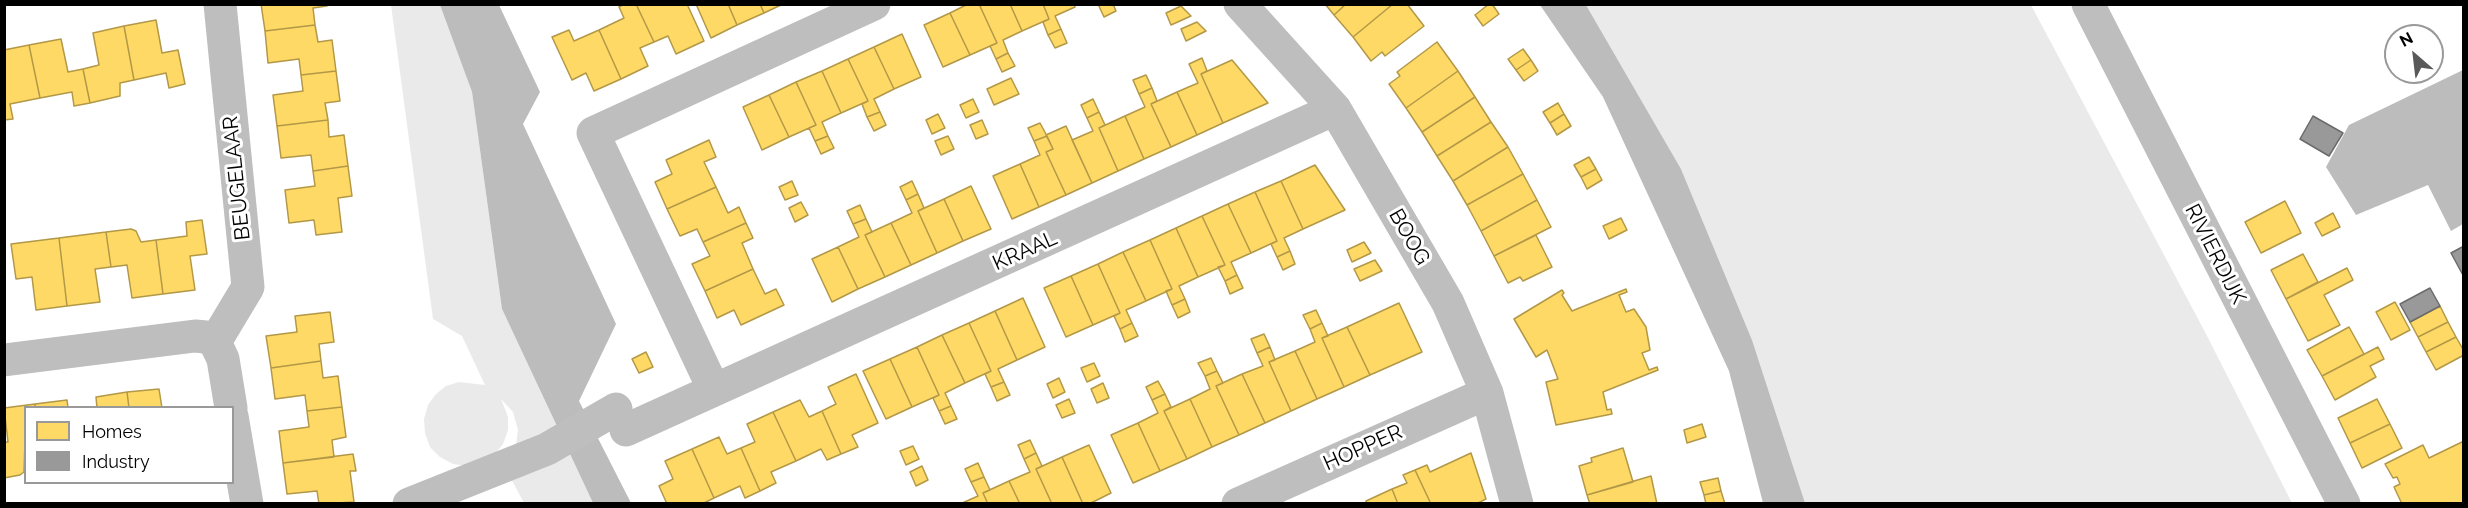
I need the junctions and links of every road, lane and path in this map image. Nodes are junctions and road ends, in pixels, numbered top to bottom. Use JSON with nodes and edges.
{"nodes":[{"id":1,"x":220,"y":4,"type":"edge"},
{"id":2,"x":874,"y":4,"type":"edge"},
{"id":3,"x":1240,"y":4,"type":"edge"},
{"id":4,"x":2088,"y":4,"type":"edge"},
{"id":5,"x":1335,"y":109,"type":"junction"},
{"id":6,"x":215,"y":342,"type":"junction"},
{"id":7,"x":4,"y":360,"type":"edge"},
{"id":8,"x":714,"y":390,"type":"junction"},
{"id":9,"x":1487,"y":393,"type":"junction"},
{"id":10,"x":231,"y":406,"type":"edge"},
{"id":11,"x":234,"y":428,"type":"edge"},
{"id":12,"x":247,"y":504,"type":"edge"},
{"id":13,"x":409,"y":504,"type":"edge"},
{"id":14,"x":1238,"y":504,"type":"edge"},
{"id":15,"x":1517,"y":504,"type":"edge"},
{"id":16,"x":2343,"y":504,"type":"edge"}],
"edges":[{"from":1,"to":6,"type":"street","name":"BEUGELAAR"},
{"from":2,"to":8,"type":"street"},
{"from":3,"to":5,"type":"street","name":"BOOG"},
{"from":4,"to":16,"type":"street","name":"RIVIERDIJK"},
{"from":5,"to":8,"type":"street","name":"KRAAL"},
{"from":5,"to":9,"type":"street","name":"BOOG"},
{"from":6,"to":7,"type":"street"},
{"from":6,"to":10,"type":"street"},
{"from":8,"to":13,"type":"street","name":"KRAAL"},
{"from":9,"to":14,"type":"street","name":"HOPPER"},
{"from":9,"to":15,"type":"street","name":"BOOG"},
{"from":11,"to":12,"type":"street"}]}
